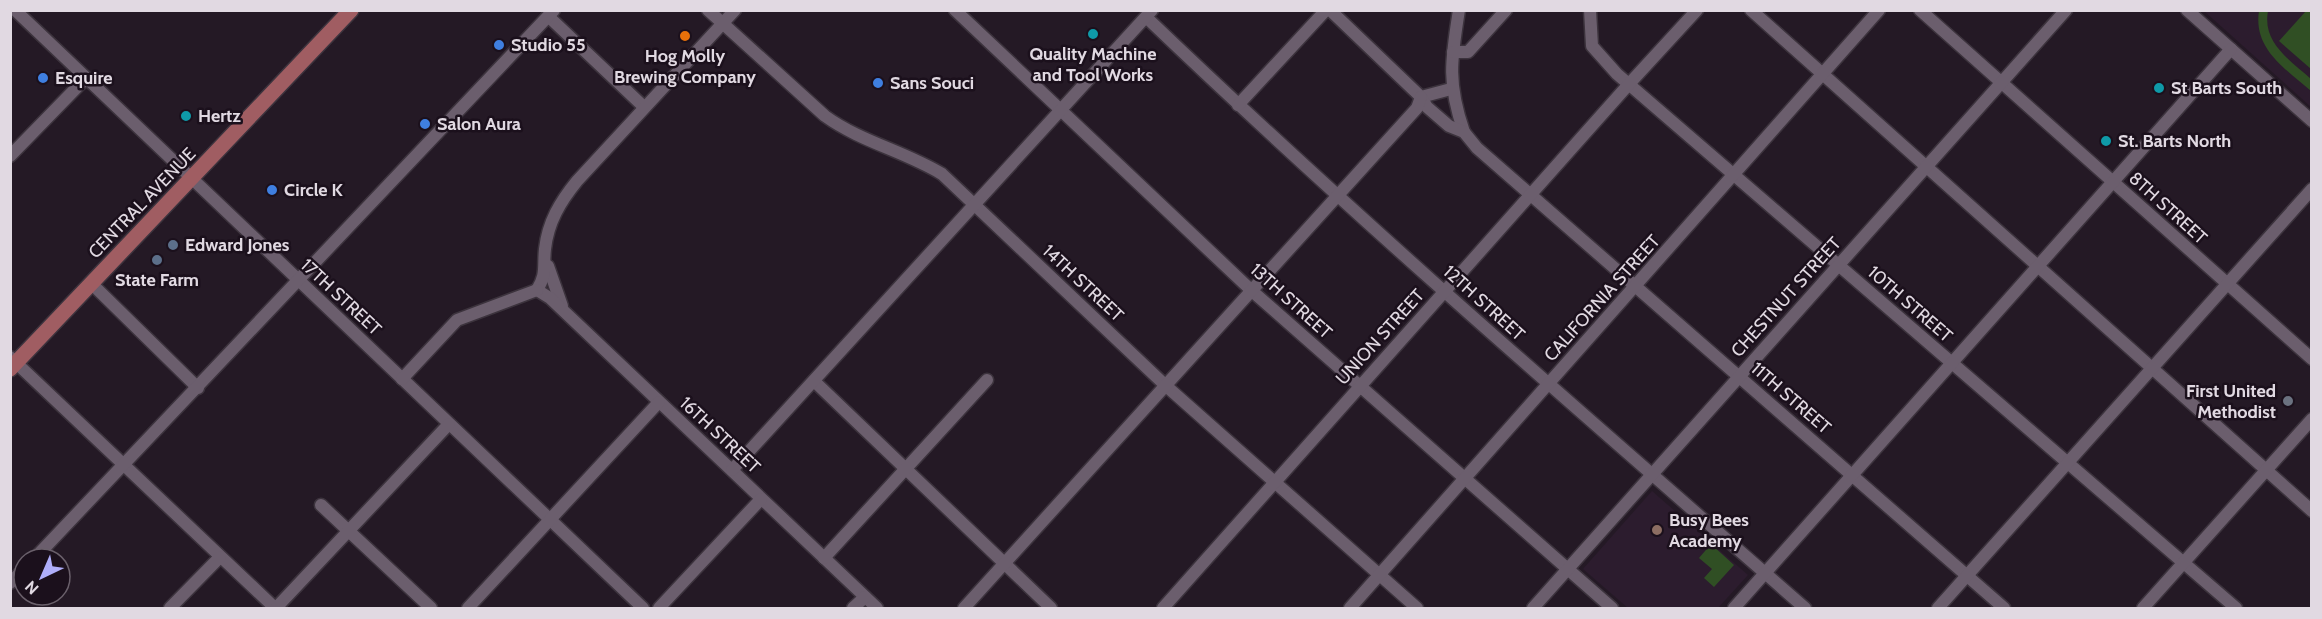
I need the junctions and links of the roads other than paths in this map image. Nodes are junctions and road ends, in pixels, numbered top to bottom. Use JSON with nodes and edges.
{"nodes":[{"id":1,"x":15,"y":10,"type":"edge"},
{"id":2,"x":351,"y":10,"type":"edge"},
{"id":3,"x":708,"y":10,"type":"edge"},
{"id":4,"x":735,"y":10,"type":"edge"},
{"id":5,"x":955,"y":10,"type":"edge"},
{"id":6,"x":1328,"y":10,"type":"edge"},
{"id":7,"x":1459,"y":10,"type":"edge"},
{"id":8,"x":1506,"y":10,"type":"edge"},
{"id":9,"x":1590,"y":10,"type":"edge"},
{"id":10,"x":1697,"y":10,"type":"edge"},
{"id":11,"x":1751,"y":10,"type":"edge"},
{"id":12,"x":1880,"y":10,"type":"edge"},
{"id":13,"x":1920,"y":10,"type":"edge"},
{"id":14,"x":2066,"y":10,"type":"edge"},
{"id":15,"x":2187,"y":10,"type":"edge"},
{"id":16,"x":552,"y":14,"type":"edge"},
{"id":17,"x":1149,"y":14,"type":"edge"},
{"id":18,"x":722,"y":24,"type":"junction"},
{"id":19,"x":2231,"y":50,"type":"junction"},
{"id":20,"x":1453,"y":52,"type":"junction"},
{"id":21,"x":1824,"y":75,"type":"junction"},
{"id":22,"x":86,"y":78,"type":"junction"},
{"id":23,"x":2001,"y":82,"type":"junction"},
{"id":24,"x":1629,"y":84,"type":"junction"},
{"id":25,"x":1451,"y":89,"type":"junction"},
{"id":26,"x":1422,"y":97,"type":"junction"},
{"id":27,"x":1238,"y":105,"type":"junction"},
{"id":28,"x":644,"y":108,"type":"junction"},
{"id":29,"x":1060,"y":111,"type":"junction"},
{"id":30,"x":2312,"y":121,"type":"edge"},
{"id":31,"x":1464,"y":132,"type":"junction"},
{"id":32,"x":10,"y":156,"type":"edge"},
{"id":33,"x":1926,"y":166,"type":"junction"},
{"id":34,"x":1735,"y":176,"type":"junction"},
{"id":35,"x":192,"y":179,"type":"junction"},
{"id":36,"x":2113,"y":182,"type":"junction"},
{"id":37,"x":2312,"y":189,"type":"edge"},
{"id":38,"x":1530,"y":195,"type":"junction"},
{"id":39,"x":1338,"y":196,"type":"junction"},
{"id":40,"x":974,"y":204,"type":"junction"},
{"id":41,"x":545,"y":250,"type":"junction"},
{"id":42,"x":1839,"y":266,"type":"junction"},
{"id":43,"x":2038,"y":266,"type":"junction"},
{"id":44,"x":299,"y":282,"type":"junction"},
{"id":45,"x":92,"y":285,"type":"junction"},
{"id":46,"x":2227,"y":285,"type":"junction"},
{"id":47,"x":1636,"y":287,"type":"junction"},
{"id":48,"x":537,"y":290,"type":"junction"},
{"id":49,"x":1252,"y":291,"type":"junction"},
{"id":50,"x":1444,"y":292,"type":"junction"},
{"id":51,"x":565,"y":312,"type":"junction"},
{"id":52,"x":2312,"y":359,"type":"edge"},
{"id":53,"x":13,"y":363,"type":"edge"},
{"id":54,"x":1953,"y":364,"type":"junction"},
{"id":55,"x":2151,"y":369,"type":"junction"},
{"id":56,"x":1739,"y":377,"type":"junction"},
{"id":57,"x":402,"y":379,"type":"junction"},
{"id":58,"x":814,"y":381,"type":"junction"},
{"id":59,"x":987,"y":381,"type":"dead end"},
{"id":60,"x":1165,"y":385,"type":"junction"},
{"id":61,"x":1549,"y":385,"type":"junction"},
{"id":62,"x":1359,"y":387,"type":"junction"},
{"id":63,"x":198,"y":388,"type":"junction"},
{"id":64,"x":659,"y":402,"type":"junction"},
{"id":65,"x":2312,"y":419,"type":"edge"},
{"id":66,"x":449,"y":424,"type":"junction"},
{"id":67,"x":2067,"y":464,"type":"junction"},
{"id":68,"x":123,"y":466,"type":"junction"},
{"id":69,"x":732,"y":470,"type":"junction"},
{"id":70,"x":906,"y":470,"type":"junction"},
{"id":71,"x":2265,"y":470,"type":"junction"},
{"id":72,"x":1653,"y":475,"type":"junction"},
{"id":73,"x":1852,"y":476,"type":"junction"},
{"id":74,"x":1466,"y":480,"type":"junction"},
{"id":75,"x":1274,"y":484,"type":"junction"},
{"id":76,"x":761,"y":499,"type":"junction"},
{"id":77,"x":321,"y":505,"type":"dead end"},
{"id":78,"x":2312,"y":512,"type":"edge"},
{"id":79,"x":550,"y":520,"type":"junction"},
{"id":80,"x":348,"y":531,"type":"junction"},
{"id":81,"x":45,"y":547,"type":"edge"},
{"id":82,"x":220,"y":556,"type":"junction"},
{"id":83,"x":824,"y":558,"type":"junction"},
{"id":84,"x":2183,"y":563,"type":"junction"},
{"id":85,"x":1005,"y":564,"type":"junction"},
{"id":86,"x":1568,"y":570,"type":"junction"},
{"id":87,"x":1766,"y":574,"type":"junction"},
{"id":88,"x":1380,"y":576,"type":"junction"},
{"id":89,"x":1967,"y":576,"type":"junction"},
{"id":90,"x":865,"y":597,"type":"junction"},
{"id":91,"x":170,"y":609,"type":"edge"},
{"id":92,"x":276,"y":609,"type":"edge"},
{"id":93,"x":431,"y":609,"type":"edge"},
{"id":94,"x":468,"y":609,"type":"edge"},
{"id":95,"x":643,"y":609,"type":"edge"},
{"id":96,"x":660,"y":609,"type":"edge"},
{"id":97,"x":853,"y":609,"type":"edge"},
{"id":98,"x":877,"y":609,"type":"edge"},
{"id":99,"x":964,"y":609,"type":"edge"},
{"id":100,"x":1051,"y":609,"type":"edge"},
{"id":101,"x":1163,"y":609,"type":"edge"},
{"id":102,"x":1350,"y":609,"type":"edge"},
{"id":103,"x":1417,"y":609,"type":"edge"},
{"id":104,"x":1533,"y":609,"type":"edge"},
{"id":105,"x":1612,"y":609,"type":"edge"},
{"id":106,"x":1734,"y":609,"type":"edge"},
{"id":107,"x":1805,"y":609,"type":"edge"},
{"id":108,"x":1938,"y":609,"type":"edge"},
{"id":109,"x":2004,"y":609,"type":"edge"},
{"id":110,"x":2143,"y":609,"type":"edge"},
{"id":111,"x":2236,"y":609,"type":"edge"}],
"edges":[{"from":1,"to":22,"type":"street","name":"17TH STREET"},
{"from":2,"to":35,"type":"main road","name":"CENTRAL AVENUE"},
{"from":3,"to":18,"type":"street","name":"14TH STREET"},
{"from":4,"to":18,"type":"street"},
{"from":5,"to":29,"type":"street","name":"13TH STREET"},
{"from":6,"to":26,"type":"street","name":"11TH STREET"},
{"from":6,"to":27,"type":"street"},
{"from":7,"to":20,"type":"street"},
{"from":8,"to":20,"type":"street"},
{"from":9,"to":24,"type":"street","name":"10TH STREET"},
{"from":10,"to":24,"type":"street","name":"UNION STREET"},
{"from":11,"to":21,"type":"street"},
{"from":12,"to":21,"type":"street","name":"CALIFORNIA STREET"},
{"from":13,"to":23,"type":"street","name":"8TH STREET"},
{"from":14,"to":23,"type":"street","name":"CHESTNUT STREET"},
{"from":15,"to":19,"type":"street"},
{"from":16,"to":28,"type":"street"},
{"from":16,"to":44,"type":"street"},
{"from":17,"to":27,"type":"street","name":"12TH STREET"},
{"from":17,"to":29,"type":"street"},
{"from":18,"to":28,"type":"street"},
{"from":18,"to":40,"type":"street","name":"14TH STREET"},
{"from":19,"to":30,"type":"street"},
{"from":19,"to":36,"type":"street"},
{"from":20,"to":25,"type":"street"},
{"from":21,"to":33,"type":"street"},
{"from":21,"to":34,"type":"street","name":"CALIFORNIA STREET"},
{"from":22,"to":32,"type":"street"},
{"from":22,"to":35,"type":"street","name":"17TH STREET"},
{"from":23,"to":33,"type":"street","name":"CHESTNUT STREET"},
{"from":23,"to":36,"type":"street","name":"8TH STREET"},
{"from":24,"to":34,"type":"street","name":"10TH STREET"},
{"from":24,"to":38,"type":"street","name":"UNION STREET"},
{"from":25,"to":26,"type":"street"},
{"from":25,"to":31,"type":"street"},
{"from":26,"to":31,"type":"street","name":"11TH STREET"},
{"from":26,"to":39,"type":"street"},
{"from":27,"to":39,"type":"street","name":"12TH STREET"},
{"from":28,"to":41,"type":"street"},
{"from":29,"to":40,"type":"street"},
{"from":29,"to":49,"type":"street","name":"13TH STREET"},
{"from":31,"to":38,"type":"street","name":"11TH STREET"},
{"from":33,"to":42,"type":"street","name":"CHESTNUT STREET"},
{"from":33,"to":43,"type":"street"},
{"from":34,"to":42,"type":"street","name":"10TH STREET"},
{"from":34,"to":47,"type":"street","name":"CALIFORNIA STREET"},
{"from":35,"to":44,"type":"street","name":"17TH STREET"},
{"from":35,"to":45,"type":"main road","name":"CENTRAL AVENUE"},
{"from":36,"to":43,"type":"street"},
{"from":36,"to":46,"type":"street","name":"8TH STREET"},
{"from":37,"to":46,"type":"street"},
{"from":38,"to":47,"type":"street","name":"11TH STREET"},
{"from":38,"to":50,"type":"street","name":"UNION STREET"},
{"from":39,"to":49,"type":"street"},
{"from":39,"to":50,"type":"street","name":"12TH STREET"},
{"from":40,"to":58,"type":"street"},
{"from":40,"to":60,"type":"street","name":"14TH STREET"},
{"from":41,"to":48,"type":"street"},
{"from":41,"to":51,"type":"street"},
{"from":42,"to":54,"type":"street","name":"10TH STREET"},
{"from":42,"to":56,"type":"street","name":"CHESTNUT STREET"},
{"from":43,"to":54,"type":"street"},
{"from":43,"to":55,"type":"street"},
{"from":44,"to":57,"type":"street","name":"17TH STREET"},
{"from":44,"to":63,"type":"street"},
{"from":45,"to":53,"type":"main road","name":"CENTRAL AVENUE"},
{"from":45,"to":63,"type":"street"},
{"from":46,"to":52,"type":"street","name":"8TH STREET"},
{"from":46,"to":55,"type":"street"},
{"from":47,"to":56,"type":"street","name":"11TH STREET"},
{"from":47,"to":61,"type":"street","name":"CALIFORNIA STREET"},
{"from":48,"to":51,"type":"street","name":"16TH STREET"},
{"from":48,"to":57,"type":"street"},
{"from":49,"to":60,"type":"street"},
{"from":49,"to":62,"type":"street","name":"13TH STREET"},
{"from":50,"to":61,"type":"street","name":"12TH STREET"},
{"from":50,"to":62,"type":"street","name":"UNION STREET"},
{"from":51,"to":64,"type":"street","name":"16TH STREET"},
{"from":53,"to":68,"type":"street"},
{"from":54,"to":67,"type":"street","name":"10TH STREET"},
{"from":54,"to":73,"type":"street"},
{"from":55,"to":67,"type":"street"},
{"from":55,"to":71,"type":"street"},
{"from":56,"to":72,"type":"street","name":"CHESTNUT STREET"},
{"from":56,"to":73,"type":"street","name":"11TH STREET"},
{"from":57,"to":66,"type":"street","name":"17TH STREET"},
{"from":58,"to":69,"type":"street"},
{"from":58,"to":70,"type":"street"},
{"from":59,"to":70,"type":"street"},
{"from":60,"to":75,"type":"street","name":"14TH STREET"},
{"from":60,"to":85,"type":"street"},
{"from":61,"to":72,"type":"street","name":"12TH STREET"},
{"from":61,"to":74,"type":"street","name":"CALIFORNIA STREET"},
{"from":62,"to":74,"type":"street","name":"13TH STREET"},
{"from":62,"to":75,"type":"street","name":"UNION STREET"},
{"from":63,"to":68,"type":"street"},
{"from":64,"to":69,"type":"street","name":"16TH STREET"},
{"from":64,"to":79,"type":"street"},
{"from":65,"to":71,"type":"street"},
{"from":66,"to":79,"type":"street","name":"17TH STREET"},
{"from":66,"to":80,"type":"street"},
{"from":67,"to":84,"type":"street","name":"10TH STREET"},
{"from":67,"to":89,"type":"street"},
{"from":68,"to":81,"type":"street"},
{"from":68,"to":82,"type":"street"},
{"from":69,"to":76,"type":"street","name":"16TH STREET"},
{"from":70,"to":83,"type":"street"},
{"from":70,"to":85,"type":"street"},
{"from":71,"to":78,"type":"street"},
{"from":71,"to":84,"type":"street"},
{"from":72,"to":86,"type":"street","name":"CHESTNUT STREET"},
{"from":72,"to":87,"type":"street","name":"12TH STREET"},
{"from":73,"to":87,"type":"street"},
{"from":73,"to":89,"type":"street","name":"11TH STREET"},
{"from":74,"to":86,"type":"street","name":"13TH STREET"},
{"from":74,"to":88,"type":"street","name":"CALIFORNIA STREET"},
{"from":75,"to":88,"type":"street","name":"14TH STREET"},
{"from":75,"to":101,"type":"street","name":"UNION STREET"},
{"from":76,"to":83,"type":"street","name":"16TH STREET"},
{"from":76,"to":96,"type":"street"},
{"from":77,"to":80,"type":"street"},
{"from":79,"to":94,"type":"street"},
{"from":79,"to":95,"type":"street","name":"17TH STREET"},
{"from":80,"to":92,"type":"street"},
{"from":80,"to":93,"type":"street"},
{"from":82,"to":91,"type":"street"},
{"from":82,"to":92,"type":"street"},
{"from":83,"to":90,"type":"street","name":"16TH STREET"},
{"from":84,"to":110,"type":"street"},
{"from":84,"to":111,"type":"street","name":"10TH STREET"},
{"from":85,"to":99,"type":"street"},
{"from":85,"to":100,"type":"street"},
{"from":86,"to":104,"type":"street","name":"CHESTNUT STREET"},
{"from":86,"to":105,"type":"street","name":"13TH STREET"},
{"from":87,"to":106,"type":"street"},
{"from":87,"to":107,"type":"street","name":"12TH STREET"},
{"from":88,"to":102,"type":"street","name":"CALIFORNIA STREET"},
{"from":88,"to":103,"type":"street","name":"14TH STREET"},
{"from":89,"to":108,"type":"street"},
{"from":89,"to":109,"type":"street","name":"11TH STREET"},
{"from":90,"to":97,"type":"street"},
{"from":90,"to":98,"type":"street","name":"16TH STREET"}]}
